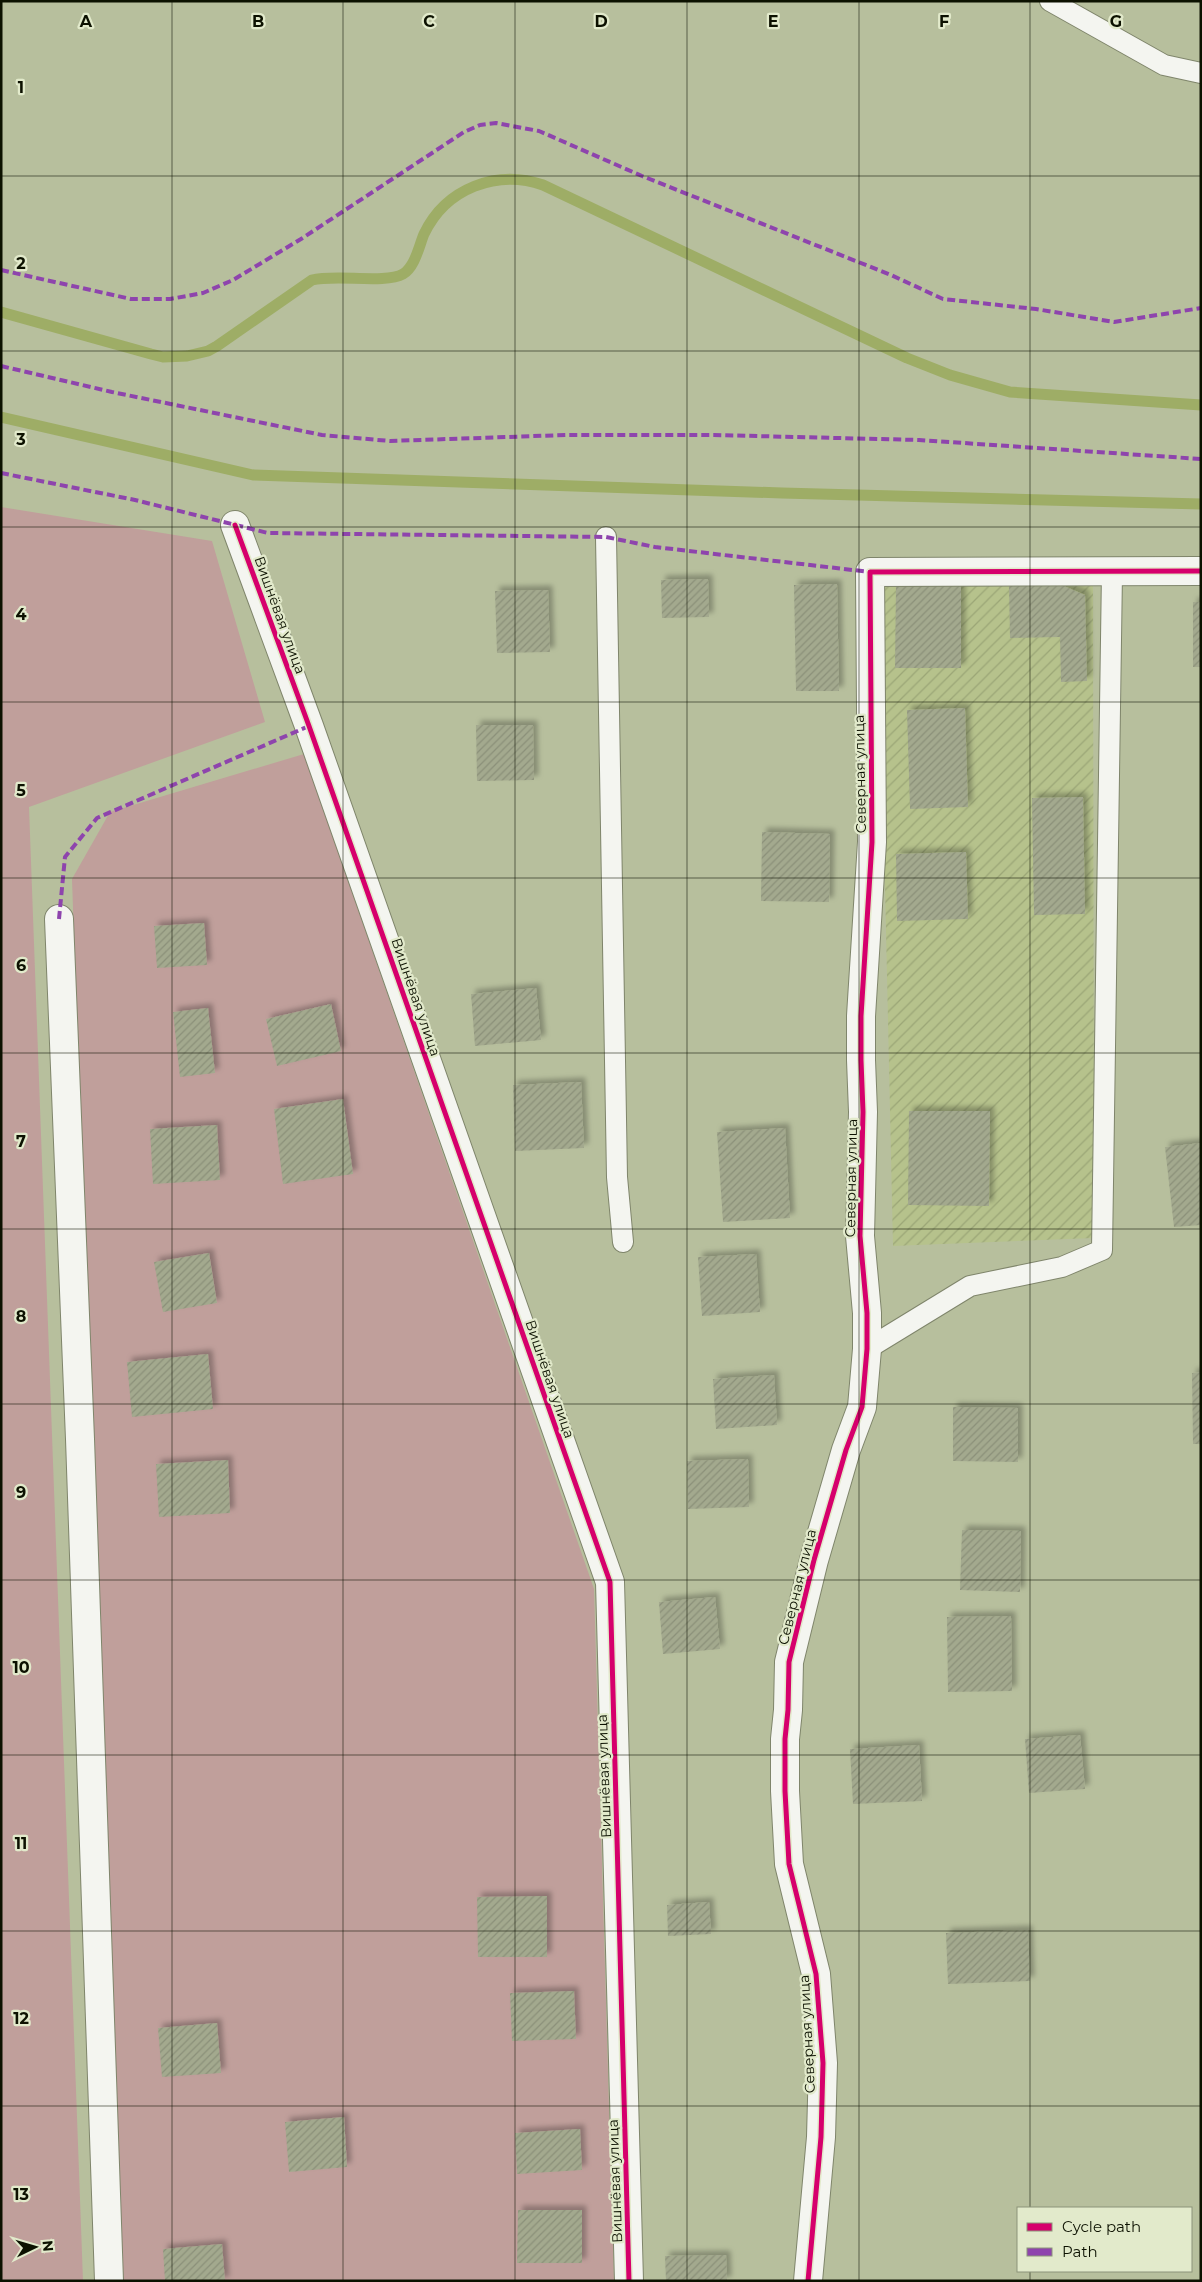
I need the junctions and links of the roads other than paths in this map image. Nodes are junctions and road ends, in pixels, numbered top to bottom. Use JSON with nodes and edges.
{"nodes":[{"id":1,"x":1050,"y":1,"type":"edge"},
{"id":2,"x":1201,"y":73,"type":"edge"},
{"id":3,"x":235,"y":525,"type":"dead end"},
{"id":4,"x":606,"y":537,"type":"dead end"},
{"id":5,"x":1201,"y":571,"type":"edge"},
{"id":6,"x":1112,"y":572,"type":"junction"},
{"id":7,"x":59,"y":919,"type":"dead end"},
{"id":8,"x":624,"y":1242,"type":"dead end"},
{"id":9,"x":867,"y":1349,"type":"junction"},
{"id":10,"x":109,"y":2281,"type":"edge"},
{"id":11,"x":630,"y":2281,"type":"edge"},
{"id":12,"x":808,"y":2281,"type":"edge"}],
"edges":[{"from":1,"to":2,"type":"lane"},
{"from":3,"to":11,"type":"street","name":"Вишнёвая улица"},
{"from":4,"to":8,"type":"lane"},
{"from":5,"to":6,"type":"street","name":"Северная улица"},
{"from":6,"to":9,"type":"lane"},
{"from":6,"to":9,"type":"street","name":"Северная улица"},
{"from":7,"to":10,"type":"street"},
{"from":9,"to":12,"type":"street","name":"Северная улица"}]}
